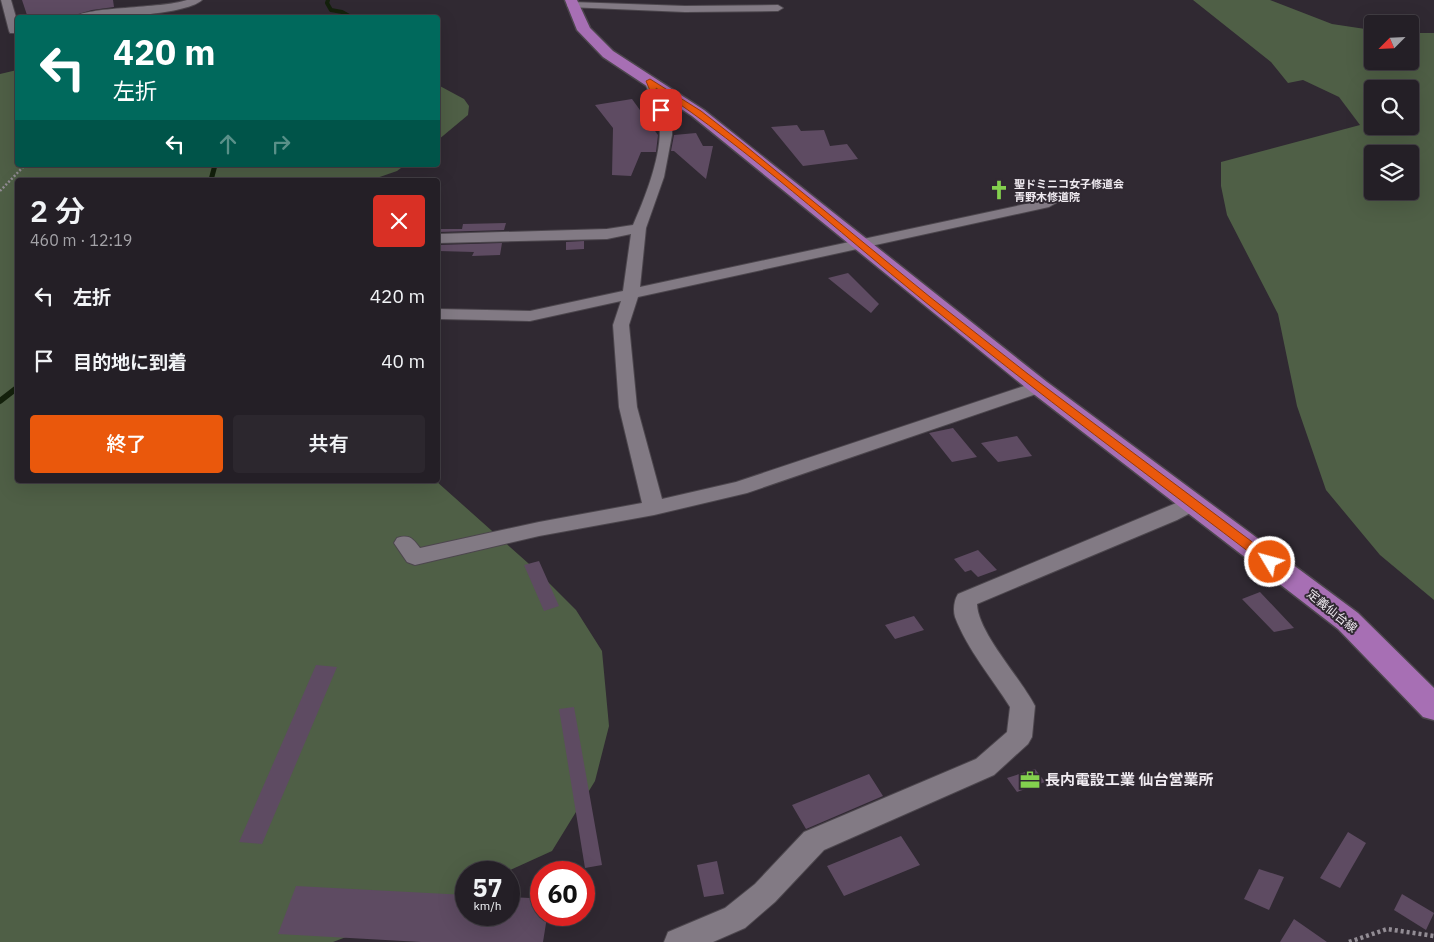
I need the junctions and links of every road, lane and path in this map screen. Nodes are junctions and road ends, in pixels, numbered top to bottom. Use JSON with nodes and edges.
{"nodes":[{"id":1,"x":6,"y":0,"type":"edge"},
{"id":2,"x":197,"y":0,"type":"edge"},
{"id":3,"x":572,"y":3,"type":"edge"},
{"id":4,"x":778,"y":8,"type":"dead end"},
{"id":5,"x":83,"y":13,"type":"edge"},
{"id":6,"x":15,"y":28,"type":"edge"},
{"id":7,"x":15,"y":31,"type":"edge"},
{"id":8,"x":0,"y":34,"type":"edge"},
{"id":9,"x":650,"y":81,"type":"junction"},
{"id":10,"x":23,"y":167,"type":"edge"},
{"id":11,"x":0,"y":191,"type":"edge"},
{"id":12,"x":1049,"y":202,"type":"dead end"},
{"id":13,"x":640,"y":228,"type":"junction"},
{"id":14,"x":440,"y":238,"type":"edge"},
{"id":15,"x":862,"y":243,"type":"junction"},
{"id":16,"x":631,"y":294,"type":"junction"},
{"id":17,"x":440,"y":314,"type":"edge"},
{"id":18,"x":1039,"y":387,"type":"junction"},
{"id":19,"x":1193,"y":503,"type":"junction"},
{"id":20,"x":654,"y":508,"type":"junction"},
{"id":21,"x":405,"y":544,"type":"dead end"},
{"id":22,"x":1434,"y":708,"type":"edge"},
{"id":23,"x":1434,"y":936,"type":"edge"},
{"id":24,"x":679,"y":942,"type":"edge"},
{"id":25,"x":1349,"y":942,"type":"edge"}],
"edges":[{"from":1,"to":6,"type":"street"},
{"from":2,"to":5,"type":"street"},
{"from":3,"to":4,"type":"street"},
{"from":3,"to":9,"type":"main road","name":"定義仙台線"},
{"from":7,"to":8,"type":"street"},
{"from":9,"to":13,"type":"street"},
{"from":9,"to":15,"type":"main road","name":"定義仙台線"},
{"from":10,"to":11,"type":"path"},
{"from":12,"to":15,"type":"street"},
{"from":13,"to":14,"type":"street"},
{"from":13,"to":16,"type":"street"},
{"from":15,"to":16,"type":"street"},
{"from":15,"to":18,"type":"main road","name":"定義仙台線"},
{"from":16,"to":17,"type":"street"},
{"from":16,"to":20,"type":"street"},
{"from":18,"to":19,"type":"main road","name":"定義仙台線"},
{"from":18,"to":20,"type":"street"},
{"from":19,"to":22,"type":"main road","name":"定義仙台線"},
{"from":19,"to":24,"type":"street"},
{"from":20,"to":21,"type":"street"},
{"from":23,"to":25,"type":"path"}]}
